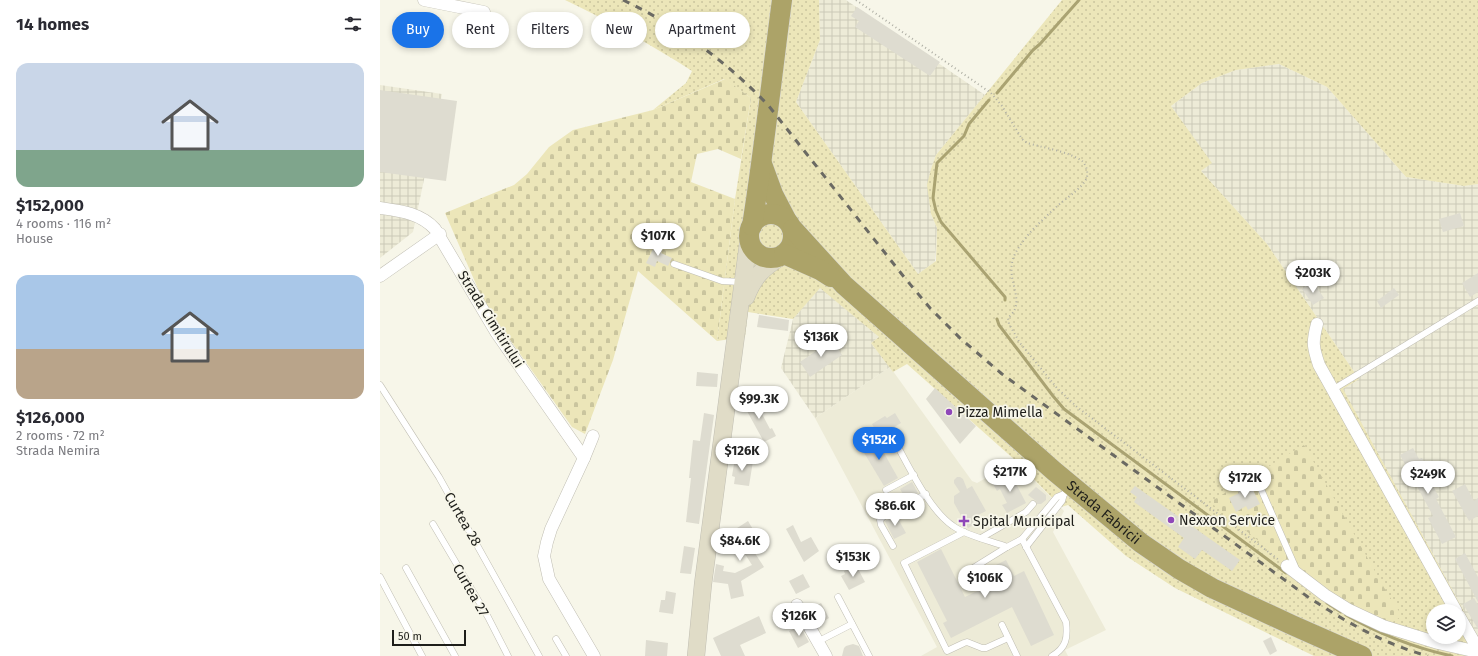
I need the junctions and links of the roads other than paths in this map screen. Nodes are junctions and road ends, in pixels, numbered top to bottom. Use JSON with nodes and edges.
{"nodes":[{"id":1,"x":424,"y":0,"type":"edge"},
{"id":2,"x":782,"y":0,"type":"edge"},
{"id":3,"x":484,"y":12,"type":"dead end"},
{"id":4,"x":762,"y":162,"type":"junction"},
{"id":5,"x":380,"y":208,"type":"edge"},
{"id":6,"x":790,"y":224,"type":"junction"},
{"id":7,"x":751,"y":231,"type":"junction"},
{"id":8,"x":440,"y":234,"type":"junction"},
{"id":9,"x":783,"y":255,"type":"junction"},
{"id":10,"x":674,"y":264,"type":"dead end"},
{"id":11,"x":380,"y":276,"type":"edge"},
{"id":12,"x":744,"y":282,"type":"junction"},
{"id":13,"x":844,"y":285,"type":"junction"},
{"id":14,"x":1478,"y":301,"type":"edge"},
{"id":15,"x":740,"y":314,"type":"junction"},
{"id":16,"x":1317,"y":324,"type":"dead end"},
{"id":17,"x":380,"y":385,"type":"edge"},
{"id":18,"x":1332,"y":390,"type":"junction"},
{"id":19,"x":592,"y":436,"type":"dead end"},
{"id":20,"x":893,"y":438,"type":"dead end"},
{"id":21,"x":584,"y":458,"type":"junction"},
{"id":22,"x":914,"y":475,"type":"junction"},
{"id":23,"x":1257,"y":480,"type":"dead end"},
{"id":24,"x":886,"y":490,"type":"dead end"},
{"id":25,"x":1068,"y":490,"type":"junction"},
{"id":26,"x":926,"y":494,"type":"junction"},
{"id":27,"x":1033,"y":504,"type":"dead end"},
{"id":28,"x":433,"y":524,"type":"dead end"},
{"id":29,"x":964,"y":532,"type":"junction"},
{"id":30,"x":981,"y":538,"type":"junction"},
{"id":31,"x":1022,"y":539,"type":"junction"},
{"id":32,"x":893,"y":546,"type":"dead end"},
{"id":33,"x":1026,"y":547,"type":"junction"},
{"id":34,"x":1007,"y":548,"type":"junction"},
{"id":35,"x":1287,"y":566,"type":"road end"},
{"id":36,"x":406,"y":568,"type":"dead end"},
{"id":37,"x":1299,"y":576,"type":"junction"},
{"id":38,"x":380,"y":577,"type":"edge"},
{"id":39,"x":978,"y":584,"type":"dead end"},
{"id":40,"x":838,"y":598,"type":"dead end"},
{"id":41,"x":1452,"y":604,"type":"edge"},
{"id":42,"x":797,"y":605,"type":"dead end"},
{"id":43,"x":852,"y":624,"type":"junction"},
{"id":44,"x":1002,"y":625,"type":"dead end"},
{"id":45,"x":1466,"y":628,"type":"edge"},
{"id":46,"x":1008,"y":638,"type":"junction"},
{"id":47,"x":556,"y":640,"type":"dead end"},
{"id":48,"x":818,"y":642,"type":"junction"},
{"id":49,"x":1478,"y":649,"type":"edge"},
{"id":50,"x":1478,"y":652,"type":"edge"},
{"id":51,"x":948,"y":654,"type":"edge"},
{"id":52,"x":1061,"y":654,"type":"edge"},
{"id":53,"x":422,"y":656,"type":"edge"},
{"id":54,"x":455,"y":656,"type":"edge"},
{"id":55,"x":508,"y":656,"type":"edge"},
{"id":56,"x":539,"y":656,"type":"edge"},
{"id":57,"x":566,"y":656,"type":"edge"},
{"id":58,"x":594,"y":656,"type":"edge"},
{"id":59,"x":696,"y":656,"type":"edge"},
{"id":60,"x":826,"y":656,"type":"edge"},
{"id":61,"x":869,"y":656,"type":"edge"},
{"id":62,"x":1017,"y":656,"type":"edge"},
{"id":63,"x":1052,"y":656,"type":"edge"},
{"id":64,"x":1362,"y":656,"type":"edge"}],
"edges":[{"from":1,"to":3,"type":"street"},
{"from":2,"to":4,"type":"highway"},
{"from":4,"to":6,"type":"highway"},
{"from":4,"to":7,"type":"highway"},
{"from":5,"to":8,"type":"street","name":"Strada Cimitirului"},
{"from":6,"to":7,"type":"highway"},
{"from":6,"to":9,"type":"highway"},
{"from":6,"to":13,"type":"highway","name":"Strada Fabricii"},
{"from":7,"to":9,"type":"highway"},
{"from":7,"to":12,"type":"main road"},
{"from":8,"to":11,"type":"street"},
{"from":8,"to":21,"type":"street","name":"Strada Cimitirului"},
{"from":9,"to":13,"type":"highway","name":"Strada Fabricii"},
{"from":9,"to":15,"type":"main road"},
{"from":10,"to":12,"type":"lane"},
{"from":12,"to":15,"type":"main road"},
{"from":13,"to":25,"type":"highway","name":"Strada Fabricii"},
{"from":14,"to":18,"type":"lane"},
{"from":15,"to":59,"type":"main road"},
{"from":16,"to":18,"type":"street"},
{"from":17,"to":56,"type":"lane","name":"Curtea 28"},
{"from":18,"to":41,"type":"street"},
{"from":19,"to":21,"type":"street"},
{"from":20,"to":22,"type":"lane"},
{"from":21,"to":58,"type":"street"},
{"from":22,"to":24,"type":"lane"},
{"from":22,"to":26,"type":"lane"},
{"from":23,"to":37,"type":"lane"},
{"from":25,"to":31,"type":"lane"},
{"from":25,"to":33,"type":"lane"},
{"from":25,"to":64,"type":"highway","name":"Strada Fabricii"},
{"from":26,"to":29,"type":"lane"},
{"from":26,"to":32,"type":"lane"},
{"from":27,"to":30,"type":"lane"},
{"from":28,"to":55,"type":"lane","name":"Curtea 27"},
{"from":29,"to":30,"type":"lane"},
{"from":29,"to":51,"type":"lane"},
{"from":30,"to":34,"type":"lane"},
{"from":31,"to":33,"type":"lane"},
{"from":31,"to":34,"type":"lane"},
{"from":33,"to":52,"type":"lane"},
{"from":34,"to":39,"type":"lane"},
{"from":35,"to":37,"type":"street"},
{"from":36,"to":54,"type":"lane"},
{"from":37,"to":50,"type":"street"},
{"from":38,"to":53,"type":"lane"},
{"from":40,"to":43,"type":"lane"},
{"from":42,"to":48,"type":"street"},
{"from":43,"to":48,"type":"lane"},
{"from":43,"to":61,"type":"lane"},
{"from":44,"to":46,"type":"lane"},
{"from":45,"to":49,"type":"street"},
{"from":46,"to":51,"type":"lane"},
{"from":46,"to":62,"type":"lane"},
{"from":47,"to":57,"type":"lane"},
{"from":48,"to":60,"type":"street"},
{"from":52,"to":63,"type":"lane"}]}
